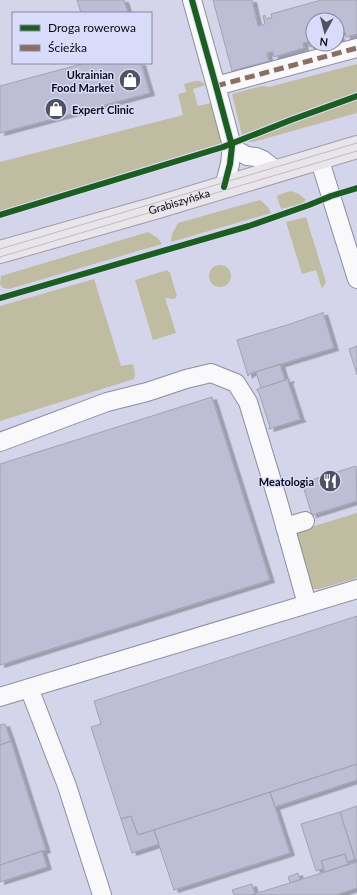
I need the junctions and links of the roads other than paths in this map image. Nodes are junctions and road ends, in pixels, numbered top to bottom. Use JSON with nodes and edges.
{"nodes":[{"id":1,"x":192,"y":0,"type":"edge"},
{"id":2,"x":357,"y":48,"type":"edge"},
{"id":3,"x":216,"y":86,"type":"junction"},
{"id":4,"x":232,"y":146,"type":"junction"},
{"id":5,"x":357,"y":147,"type":"edge"},
{"id":6,"x":319,"y":158,"type":"junction"},
{"id":7,"x":277,"y":171,"type":"junction"},
{"id":8,"x":224,"y":187,"type":"junction"},
{"id":9,"x":0,"y":252,"type":"edge"},
{"id":10,"x":357,"y":279,"type":"edge"},
{"id":11,"x":0,"y":442,"type":"edge"},
{"id":12,"x":305,"y":521,"type":"dead end"},
{"id":13,"x":285,"y":527,"type":"junction"},
{"id":14,"x":357,"y":589,"type":"edge"},
{"id":15,"x":307,"y":604,"type":"junction"},
{"id":16,"x":29,"y":688,"type":"junction"},
{"id":17,"x":0,"y":697,"type":"edge"},
{"id":18,"x":102,"y":895,"type":"edge"}],
"edges":[{"from":1,"to":3,"type":"street"},
{"from":2,"to":3,"type":"street"},
{"from":3,"to":4,"type":"street"},
{"from":4,"to":7,"type":"street"},
{"from":4,"to":8,"type":"street"},
{"from":5,"to":6,"type":"main road","name":"Grabiszyńska"},
{"from":6,"to":7,"type":"main road","name":"Grabiszyńska"},
{"from":6,"to":10,"type":"street"},
{"from":7,"to":8,"type":"main road","name":"Grabiszyńska"},
{"from":8,"to":9,"type":"main road","name":"Grabiszyńska"},
{"from":11,"to":13,"type":"street"},
{"from":12,"to":13,"type":"street"},
{"from":13,"to":15,"type":"street"},
{"from":14,"to":15,"type":"street"},
{"from":15,"to":16,"type":"street"},
{"from":16,"to":17,"type":"street"},
{"from":16,"to":18,"type":"street"}]}
